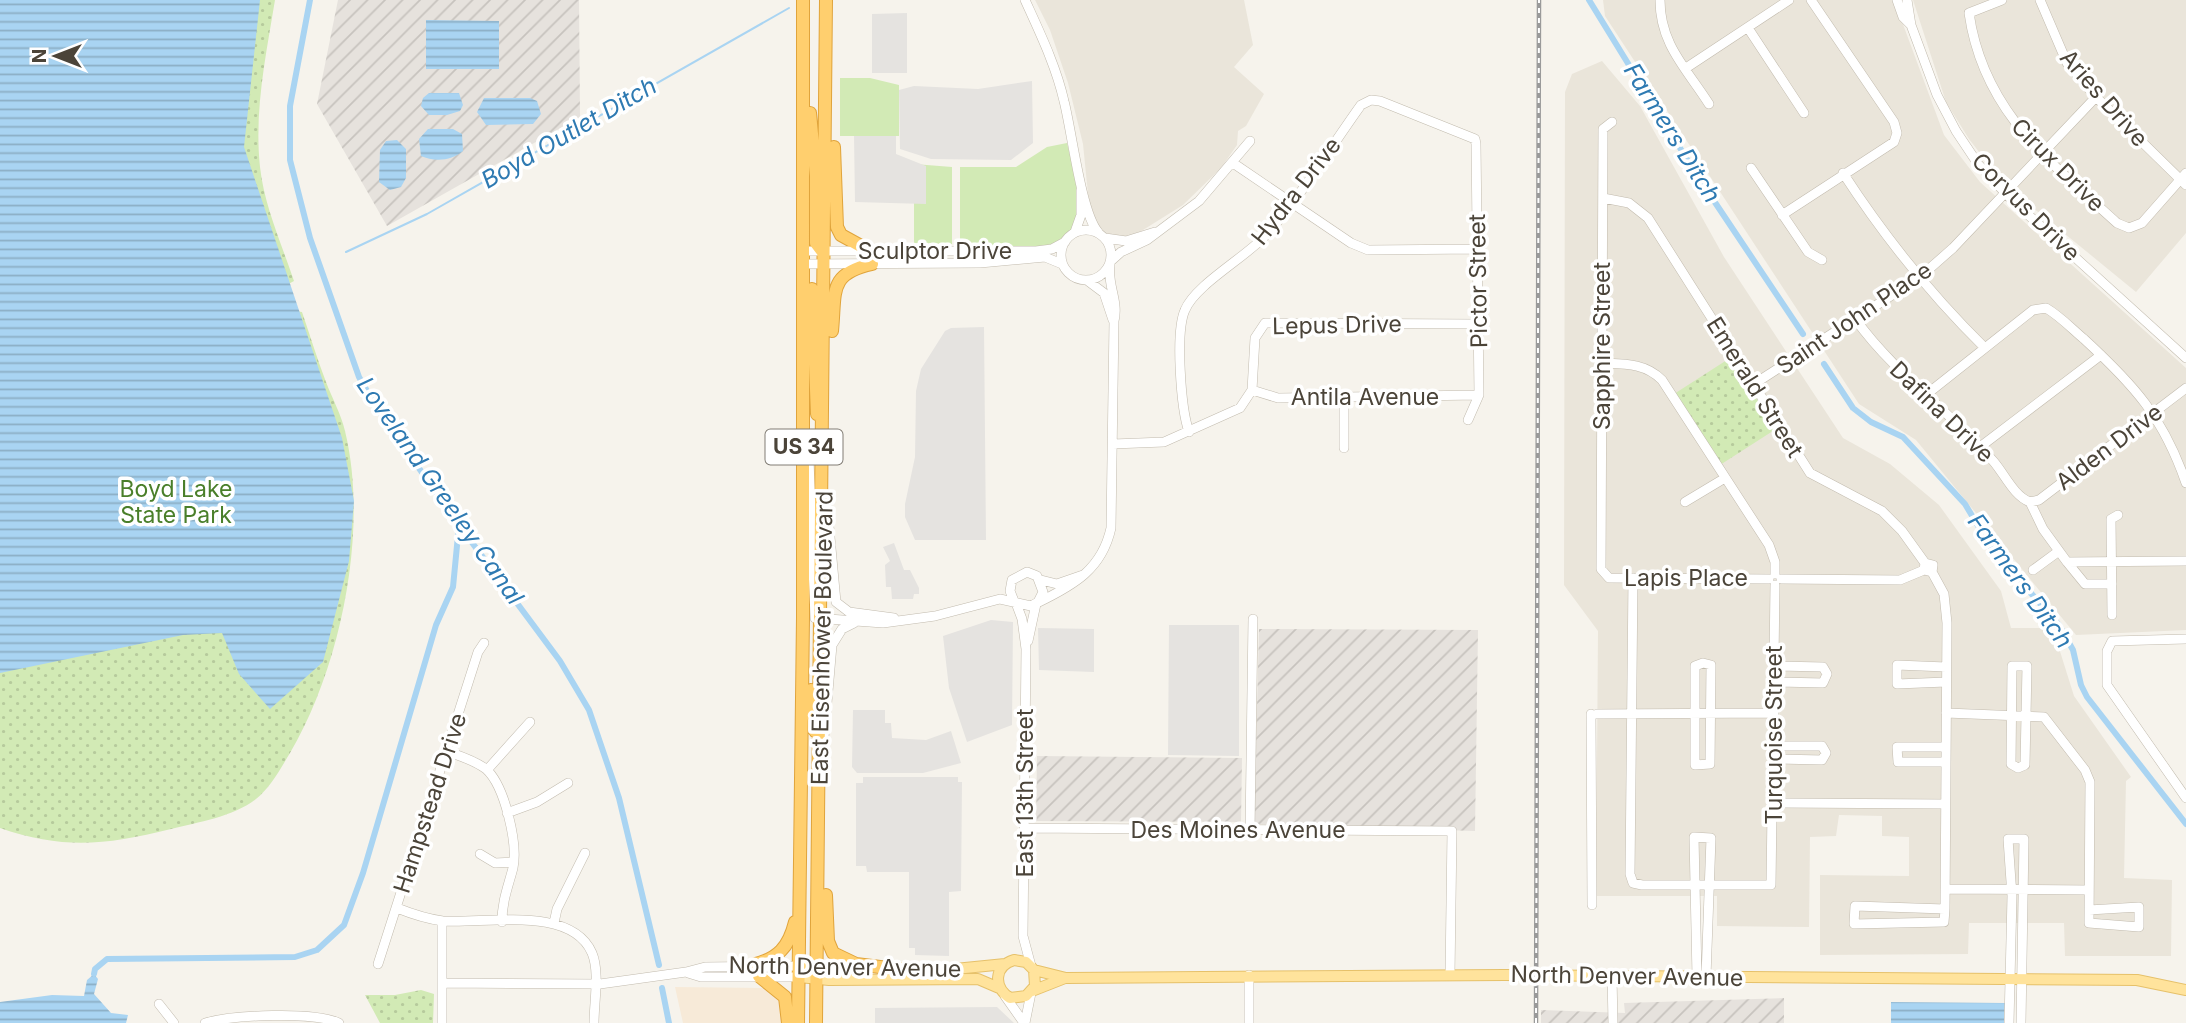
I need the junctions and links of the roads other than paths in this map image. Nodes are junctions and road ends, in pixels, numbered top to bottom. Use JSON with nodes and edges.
{"nodes":[{"id":1,"x":803,"y":0,"type":"edge"},
{"id":2,"x":826,"y":0,"type":"edge"},
{"id":3,"x":1025,"y":0,"type":"edge"},
{"id":4,"x":1660,"y":0,"type":"edge"},
{"id":5,"x":1789,"y":0,"type":"edge"},
{"id":6,"x":1811,"y":0,"type":"edge"},
{"id":7,"x":1897,"y":0,"type":"edge"},
{"id":8,"x":1907,"y":0,"type":"edge"},
{"id":9,"x":2002,"y":0,"type":"edge"},
{"id":10,"x":2040,"y":0,"type":"edge"},
{"id":11,"x":1911,"y":25,"type":"junction"},
{"id":12,"x":1748,"y":28,"type":"junction"},
{"id":13,"x":827,"y":54,"type":"junction"},
{"id":14,"x":1686,"y":68,"type":"junction"},
{"id":15,"x":803,"y":72,"type":"junction"},
{"id":16,"x":2096,"y":97,"type":"junction"},
{"id":17,"x":1709,"y":104,"type":"dead end"},
{"id":18,"x":1804,"y":113,"type":"dead end"},
{"id":19,"x":1612,"y":122,"type":"dead end"},
{"id":20,"x":1475,"y":139,"type":"joint"},
{"id":21,"x":1250,"y":141,"type":"dead end"},
{"id":22,"x":2042,"y":155,"type":"junction"},
{"id":23,"x":1233,"y":163,"type":"junction"},
{"id":24,"x":1751,"y":168,"type":"dead end"},
{"id":25,"x":1843,"y":173,"type":"junction"},
{"id":26,"x":2184,"y":179,"type":"edge"},
{"id":27,"x":1082,"y":185,"type":"junction"},
{"id":28,"x":2006,"y":194,"type":"junction"},
{"id":29,"x":1603,"y":198,"type":"junction"},
{"id":30,"x":1291,"y":203,"type":"junction"},
{"id":31,"x":1782,"y":215,"type":"junction"},
{"id":32,"x":1075,"y":232,"type":"junction"},
{"id":33,"x":1157,"y":232,"type":"junction"},
{"id":34,"x":1102,"y":235,"type":"junction"},
{"id":35,"x":1065,"y":242,"type":"junction"},
{"id":36,"x":1478,"y":249,"type":"junction"},
{"id":37,"x":824,"y":255,"type":"junction"},
{"id":38,"x":871,"y":257,"type":"junction"},
{"id":39,"x":806,"y":260,"type":"junction"},
{"id":40,"x":1822,"y":260,"type":"dead end"},
{"id":41,"x":1111,"y":263,"type":"junction"},
{"id":42,"x":1062,"y":264,"type":"junction"},
{"id":43,"x":1920,"y":277,"type":"junction"},
{"id":44,"x":1088,"y":281,"type":"junction"},
{"id":45,"x":1856,"y":320,"type":"junction"},
{"id":46,"x":1114,"y":321,"type":"junction"},
{"id":47,"x":1478,"y":324,"type":"junction"},
{"id":48,"x":1985,"y":348,"type":"junction"},
{"id":49,"x":2101,"y":355,"type":"junction"},
{"id":50,"x":2186,"y":358,"type":"edge"},
{"id":51,"x":1602,"y":363,"type":"junction"},
{"id":52,"x":824,"y":379,"type":"junction"},
{"id":53,"x":1754,"y":384,"type":"junction"},
{"id":54,"x":2186,"y":388,"type":"edge"},
{"id":55,"x":1252,"y":390,"type":"junction"},
{"id":56,"x":1927,"y":394,"type":"junction"},
{"id":57,"x":1479,"y":395,"type":"junction"},
{"id":58,"x":1344,"y":398,"type":"junction"},
{"id":59,"x":2154,"y":413,"type":"junction"},
{"id":60,"x":1468,"y":420,"type":"dead end"},
{"id":61,"x":804,"y":430,"type":"junction"},
{"id":62,"x":1189,"y":432,"type":"junction"},
{"id":63,"x":1114,"y":444,"type":"junction"},
{"id":64,"x":1980,"y":447,"type":"junction"},
{"id":65,"x":1344,"y":448,"type":"dead end"},
{"id":66,"x":824,"y":460,"type":"junction"},
{"id":67,"x":1725,"y":478,"type":"junction"},
{"id":68,"x":2186,"y":483,"type":"edge"},
{"id":69,"x":1685,"y":502,"type":"dead end"},
{"id":70,"x":2029,"y":502,"type":"junction"},
{"id":71,"x":2118,"y":515,"type":"dead end"},
{"id":72,"x":2059,"y":551,"type":"junction"},
{"id":73,"x":2112,"y":561,"type":"junction"},
{"id":74,"x":2186,"y":561,"type":"edge"},
{"id":75,"x":2067,"y":562,"type":"junction"},
{"id":76,"x":1927,"y":568,"type":"junction"},
{"id":77,"x":2033,"y":570,"type":"dead end"},
{"id":78,"x":1083,"y":575,"type":"junction"},
{"id":79,"x":1604,"y":575,"type":"joint"},
{"id":80,"x":1633,"y":578,"type":"junction"},
{"id":81,"x":1775,"y":579,"type":"junction"},
{"id":82,"x":1041,"y":580,"type":"junction"},
{"id":83,"x":2112,"y":584,"type":"junction"},
{"id":84,"x":1010,"y":585,"type":"junction"},
{"id":85,"x":983,"y":602,"type":"junction"},
{"id":86,"x":1015,"y":602,"type":"junction"},
{"id":87,"x":1037,"y":603,"type":"junction"},
{"id":88,"x":2112,"y":615,"type":"dead end"},
{"id":89,"x":896,"y":619,"type":"junction"},
{"id":90,"x":1253,"y":619,"type":"dead end"},
{"id":91,"x":822,"y":620,"type":"junction"},
{"id":92,"x":857,"y":622,"type":"junction"},
{"id":93,"x":803,"y":631,"type":"junction"},
{"id":94,"x":2186,"y":639,"type":"edge"},
{"id":95,"x":484,"y":643,"type":"dead end"},
{"id":96,"x":1026,"y":649,"type":"junction"},
{"id":97,"x":1774,"y":666,"type":"junction"},
{"id":98,"x":1946,"y":667,"type":"junction"},
{"id":99,"x":1774,"y":682,"type":"junction"},
{"id":100,"x":1946,"y":682,"type":"junction"},
{"id":101,"x":1696,"y":713,"type":"junction"},
{"id":102,"x":1711,"y":713,"type":"junction"},
{"id":103,"x":1774,"y":713,"type":"junction"},
{"id":104,"x":1946,"y":713,"type":"junction"},
{"id":105,"x":1632,"y":714,"type":"junction"},
{"id":106,"x":2012,"y":715,"type":"junction"},
{"id":107,"x":2026,"y":715,"type":"junction"},
{"id":108,"x":530,"y":722,"type":"dead end"},
{"id":109,"x":1773,"y":746,"type":"junction"},
{"id":110,"x":1946,"y":747,"type":"junction"},
{"id":111,"x":446,"y":751,"type":"junction"},
{"id":112,"x":1773,"y":760,"type":"junction"},
{"id":113,"x":1946,"y":762,"type":"junction"},
{"id":114,"x":820,"y":768,"type":"junction"},
{"id":115,"x":487,"y":770,"type":"junction"},
{"id":116,"x":568,"y":783,"type":"dead end"},
{"id":117,"x":2186,"y":798,"type":"edge"},
{"id":118,"x":1773,"y":803,"type":"junction"},
{"id":119,"x":1945,"y":804,"type":"junction"},
{"id":120,"x":507,"y":813,"type":"junction"},
{"id":121,"x":1024,"y":828,"type":"junction"},
{"id":122,"x":1250,"y":830,"type":"junction"},
{"id":123,"x":585,"y":853,"type":"dead end"},
{"id":124,"x":480,"y":854,"type":"dead end"},
{"id":125,"x":513,"y":862,"type":"junction"},
{"id":126,"x":800,"y":869,"type":"junction"},
{"id":127,"x":1695,"y":884,"type":"junction"},
{"id":128,"x":1707,"y":884,"type":"junction"},
{"id":129,"x":2010,"y":888,"type":"junction"},
{"id":130,"x":2022,"y":888,"type":"junction"},
{"id":131,"x":1945,"y":889,"type":"junction"},
{"id":132,"x":2089,"y":890,"type":"junction"},
{"id":133,"x":1592,"y":905,"type":"dead end"},
{"id":134,"x":397,"y":908,"type":"junction"},
{"id":135,"x":1945,"y":908,"type":"junction"},
{"id":136,"x":2089,"y":910,"type":"junction"},
{"id":137,"x":442,"y":920,"type":"junction"},
{"id":138,"x":502,"y":922,"type":"junction"},
{"id":139,"x":554,"y":923,"type":"junction"},
{"id":140,"x":1023,"y":936,"type":"junction"},
{"id":141,"x":1007,"y":963,"type":"junction"},
{"id":142,"x":378,"y":964,"type":"dead end"},
{"id":143,"x":888,"y":968,"type":"junction"},
{"id":144,"x":1032,"y":968,"type":"junction"},
{"id":145,"x":756,"y":971,"type":"junction"},
{"id":146,"x":799,"y":971,"type":"junction"},
{"id":147,"x":817,"y":973,"type":"junction"},
{"id":148,"x":1249,"y":975,"type":"junction"},
{"id":149,"x":1450,"y":975,"type":"junction"},
{"id":150,"x":1612,"y":976,"type":"junction"},
{"id":151,"x":1702,"y":977,"type":"junction"},
{"id":152,"x":1066,"y":978,"type":"junction"},
{"id":153,"x":2015,"y":980,"type":"junction"},
{"id":154,"x":443,"y":982,"type":"junction"},
{"id":155,"x":594,"y":984,"type":"junction"},
{"id":156,"x":1001,"y":990,"type":"junction"},
{"id":157,"x":2186,"y":990,"type":"edge"},
{"id":158,"x":1031,"y":992,"type":"junction"},
{"id":159,"x":159,"y":1004,"type":"dead end"},
{"id":160,"x":292,"y":1020,"type":"edge"},
{"id":161,"x":174,"y":1023,"type":"edge"},
{"id":162,"x":205,"y":1023,"type":"edge"},
{"id":163,"x":339,"y":1023,"type":"edge"},
{"id":164,"x":442,"y":1023,"type":"edge"},
{"id":165,"x":594,"y":1023,"type":"edge"},
{"id":166,"x":788,"y":1023,"type":"edge"},
{"id":167,"x":798,"y":1023,"type":"edge"},
{"id":168,"x":816,"y":1023,"type":"edge"},
{"id":169,"x":1025,"y":1023,"type":"edge"},
{"id":170,"x":1249,"y":1023,"type":"edge"},
{"id":171,"x":1613,"y":1023,"type":"edge"},
{"id":172,"x":2009,"y":1023,"type":"edge"},
{"id":173,"x":2021,"y":1023,"type":"edge"}],
"edges":[{"from":1,"to":15,"type":"highway","name":"East Eisenhower Boulevard","number":"US 34"},
{"from":2,"to":13,"type":"highway","name":"East Eisenhower Boulevard","number":"US 34"},
{"from":3,"to":27,"type":"street"},
{"from":4,"to":14,"type":"street"},
{"from":5,"to":12,"type":"street"},
{"from":6,"to":25,"type":"street"},
{"from":7,"to":11,"type":"street","name":"Corvus Drive"},
{"from":8,"to":11,"type":"street","name":"Corvus Drive"},
{"from":9,"to":22,"type":"street","name":"Cirux Drive"},
{"from":10,"to":16,"type":"street","name":"Aries Drive"},
{"from":11,"to":28,"type":"street","name":"Corvus Drive"},
{"from":12,"to":14,"type":"street"},
{"from":12,"to":18,"type":"street"},
{"from":13,"to":37,"type":"highway","name":"East Eisenhower Boulevard","number":"US 34"},
{"from":13,"to":38,"type":"highway"},
{"from":14,"to":17,"type":"street"},
{"from":15,"to":37,"type":"highway"},
{"from":15,"to":39,"type":"highway","name":"East Eisenhower Boulevard","number":"US 34"},
{"from":16,"to":22,"type":"street","name":"Saint John Place"},
{"from":16,"to":26,"type":"street","name":"Aries Drive"},
{"from":19,"to":29,"type":"street","name":"Sapphire Street"},
{"from":20,"to":30,"type":"street","name":"Hydra Drive"},
{"from":20,"to":36,"type":"street","name":"Pictor Street"},
{"from":21,"to":23,"type":"street"},
{"from":22,"to":26,"type":"street","name":"Cirux Drive"},
{"from":22,"to":28,"type":"street","name":"Saint John Place"},
{"from":23,"to":30,"type":"street"},
{"from":23,"to":33,"type":"street"},
{"from":24,"to":31,"type":"street"},
{"from":25,"to":31,"type":"street"},
{"from":25,"to":43,"type":"street"},
{"from":27,"to":32,"type":"street"},
{"from":27,"to":34,"type":"street"},
{"from":28,"to":43,"type":"street","name":"Saint John Place"},
{"from":28,"to":50,"type":"street","name":"Corvus Drive"},
{"from":29,"to":51,"type":"street","name":"Sapphire Street"},
{"from":29,"to":53,"type":"street","name":"Emerald Street"},
{"from":30,"to":36,"type":"street"},
{"from":30,"to":62,"type":"street","name":"Hydra Drive"},
{"from":31,"to":40,"type":"street"},
{"from":32,"to":34,"type":"street"},
{"from":32,"to":35,"type":"street"},
{"from":33,"to":34,"type":"street"},
{"from":33,"to":41,"type":"street"},
{"from":34,"to":41,"type":"street"},
{"from":35,"to":38,"type":"street","name":"Sculptor Drive"},
{"from":35,"to":42,"type":"street"},
{"from":36,"to":47,"type":"street","name":"Pictor Street"},
{"from":37,"to":38,"type":"street","name":"Sculptor Drive"},
{"from":37,"to":39,"type":"street","name":"Sculptor Drive"},
{"from":37,"to":39,"type":"street","name":"Sculptor Drive"},
{"from":37,"to":52,"type":"highway","name":"East Eisenhower Boulevard","number":"US 34"},
{"from":38,"to":42,"type":"street","name":"Sculptor Drive"},
{"from":38,"to":52,"type":"highway"},
{"from":39,"to":61,"type":"highway","name":"East Eisenhower Boulevard","number":"US 34"},
{"from":39,"to":66,"type":"highway"},
{"from":41,"to":44,"type":"street"},
{"from":41,"to":46,"type":"street"},
{"from":42,"to":44,"type":"street"},
{"from":43,"to":45,"type":"street","name":"Saint John Place"},
{"from":43,"to":48,"type":"street"},
{"from":44,"to":46,"type":"street"},
{"from":45,"to":53,"type":"street","name":"Saint John Place"},
{"from":45,"to":56,"type":"street","name":"Dafina Drive"},
{"from":46,"to":63,"type":"street"},
{"from":47,"to":55,"type":"street","name":"Lepus Drive"},
{"from":47,"to":57,"type":"street","name":"Pictor Street"},
{"from":48,"to":49,"type":"street"},
{"from":48,"to":56,"type":"street"},
{"from":49,"to":59,"type":"street"},
{"from":49,"to":64,"type":"street"},
{"from":51,"to":67,"type":"street","name":"Turquoise Street"},
{"from":51,"to":79,"type":"street","name":"Sapphire Street"},
{"from":52,"to":66,"type":"highway","name":"East Eisenhower Boulevard","number":"US 34"},
{"from":53,"to":76,"type":"street","name":"Emerald Street"},
{"from":54,"to":59,"type":"street","name":"Alden Drive"},
{"from":55,"to":58,"type":"street","name":"Antila Avenue"},
{"from":55,"to":62,"type":"street"},
{"from":56,"to":64,"type":"street","name":"Dafina Drive"},
{"from":57,"to":58,"type":"street","name":"Antila Avenue"},
{"from":57,"to":60,"type":"street","name":"Pictor Street"},
{"from":58,"to":65,"type":"street"},
{"from":59,"to":68,"type":"street"},
{"from":59,"to":70,"type":"street","name":"Alden Drive"},
{"from":61,"to":91,"type":"street"},
{"from":61,"to":93,"type":"highway","name":"East Eisenhower Boulevard","number":"US 34"},
{"from":62,"to":63,"type":"street"},
{"from":63,"to":78,"type":"street"},
{"from":64,"to":70,"type":"street","name":"Dafina Drive"},
{"from":66,"to":89,"type":"street"},
{"from":66,"to":91,"type":"highway","name":"East Eisenhower Boulevard","number":"US 34"},
{"from":67,"to":69,"type":"street"},
{"from":67,"to":81,"type":"street","name":"Turquoise Street"},
{"from":70,"to":72,"type":"street","name":"Dafina Drive"},
{"from":71,"to":73,"type":"street"},
{"from":72,"to":75,"type":"street","name":"Dafina Drive"},
{"from":72,"to":77,"type":"street"},
{"from":73,"to":74,"type":"street"},
{"from":73,"to":75,"type":"street"},
{"from":73,"to":83,"type":"street"},
{"from":75,"to":83,"type":"street","name":"Dafina Drive"},
{"from":76,"to":81,"type":"street","name":"Lapis Place"},
{"from":76,"to":98,"type":"street","name":"Emerald Street"},
{"from":78,"to":82,"type":"street"},
{"from":78,"to":87,"type":"street"},
{"from":79,"to":80,"type":"street","name":"Lapis Place"},
{"from":80,"to":81,"type":"street","name":"Lapis Place"},
{"from":80,"to":105,"type":"street"},
{"from":81,"to":97,"type":"street","name":"Turquoise Street"},
{"from":82,"to":84,"type":"street"},
{"from":82,"to":87,"type":"street"},
{"from":83,"to":88,"type":"street"},
{"from":84,"to":85,"type":"street"},
{"from":84,"to":86,"type":"street"},
{"from":85,"to":86,"type":"street"},
{"from":85,"to":89,"type":"street"},
{"from":86,"to":87,"type":"street"},
{"from":86,"to":96,"type":"street","name":"East 13th Street"},
{"from":87,"to":96,"type":"street","name":"East 13th Street"},
{"from":89,"to":92,"type":"street"},
{"from":90,"to":122,"type":"street"},
{"from":91,"to":92,"type":"street"},
{"from":91,"to":114,"type":"highway","name":"East Eisenhower Boulevard","number":"US 34"},
{"from":92,"to":114,"type":"street"},
{"from":93,"to":114,"type":"highway"},
{"from":93,"to":126,"type":"highway","name":"East Eisenhower Boulevard","number":"US 34"},
{"from":94,"to":117,"type":"street"},
{"from":95,"to":111,"type":"street","name":"Hampstead Drive"},
{"from":96,"to":121,"type":"street","name":"East 13th Street"},
{"from":97,"to":99,"type":"street","name":"Turquoise Street"},
{"from":97,"to":99,"type":"street"},
{"from":98,"to":100,"type":"street","name":"Emerald Street"},
{"from":98,"to":100,"type":"street"},
{"from":99,"to":103,"type":"street","name":"Turquoise Street"},
{"from":100,"to":104,"type":"street","name":"Emerald Street"},
{"from":101,"to":102,"type":"street"},
{"from":101,"to":102,"type":"street"},
{"from":101,"to":102,"type":"street"},
{"from":101,"to":105,"type":"street"},
{"from":102,"to":103,"type":"street"},
{"from":103,"to":109,"type":"street","name":"Turquoise Street"},
{"from":104,"to":106,"type":"street"},
{"from":104,"to":110,"type":"street","name":"Emerald Street"},
{"from":105,"to":127,"type":"street"},
{"from":105,"to":133,"type":"street"},
{"from":106,"to":107,"type":"street"},
{"from":106,"to":107,"type":"street"},
{"from":106,"to":107,"type":"street"},
{"from":107,"to":132,"type":"street"},
{"from":108,"to":115,"type":"street"},
{"from":109,"to":112,"type":"street","name":"Turquoise Street"},
{"from":109,"to":112,"type":"street"},
{"from":110,"to":113,"type":"street","name":"Emerald Street"},
{"from":110,"to":113,"type":"street"},
{"from":111,"to":115,"type":"street"},
{"from":111,"to":134,"type":"street","name":"Hampstead Drive"},
{"from":112,"to":118,"type":"street","name":"Turquoise Street"},
{"from":113,"to":119,"type":"street","name":"Emerald Street"},
{"from":114,"to":143,"type":"highway"},
{"from":114,"to":147,"type":"highway","name":"East Eisenhower Boulevard","number":"US 34"},
{"from":115,"to":120,"type":"street"},
{"from":116,"to":120,"type":"street"},
{"from":118,"to":119,"type":"street"},
{"from":118,"to":128,"type":"street","name":"Turquoise Street"},
{"from":119,"to":131,"type":"street","name":"Emerald Street"},
{"from":120,"to":125,"type":"street"},
{"from":121,"to":122,"type":"street","name":"Des Moines Avenue"},
{"from":121,"to":140,"type":"street","name":"East 13th Street"},
{"from":122,"to":149,"type":"street","name":"Des Moines Avenue"},
{"from":123,"to":139,"type":"street"},
{"from":124,"to":125,"type":"street"},
{"from":125,"to":138,"type":"street"},
{"from":126,"to":145,"type":"highway"},
{"from":126,"to":146,"type":"highway","name":"East Eisenhower Boulevard","number":"US 34"},
{"from":127,"to":128,"type":"street"},
{"from":127,"to":128,"type":"street"},
{"from":127,"to":151,"type":"street"},
{"from":128,"to":151,"type":"street"},
{"from":129,"to":130,"type":"street"},
{"from":129,"to":130,"type":"street"},
{"from":129,"to":131,"type":"street"},
{"from":129,"to":153,"type":"street"},
{"from":130,"to":132,"type":"street"},
{"from":130,"to":153,"type":"street"},
{"from":131,"to":135,"type":"street","name":"Emerald Street"},
{"from":132,"to":136,"type":"street"},
{"from":134,"to":137,"type":"street"},
{"from":134,"to":142,"type":"street","name":"Hampstead Drive"},
{"from":135,"to":135,"type":"street","name":"Emerald Street"},
{"from":136,"to":136,"type":"street"},
{"from":137,"to":138,"type":"street"},
{"from":137,"to":154,"type":"street"},
{"from":138,"to":139,"type":"street"},
{"from":139,"to":155,"type":"street"},
{"from":140,"to":141,"type":"street","name":"East 13th Street"},
{"from":140,"to":144,"type":"street","name":"East 13th Street"},
{"from":141,"to":143,"type":"main road","name":"North Denver Avenue"},
{"from":141,"to":144,"type":"main road"},
{"from":141,"to":156,"type":"main road"},
{"from":143,"to":147,"type":"main road","name":"North Denver Avenue"},
{"from":144,"to":152,"type":"main road","name":"North Denver Avenue"},
{"from":144,"to":158,"type":"main road"},
{"from":145,"to":146,"type":"street","name":"North Denver Avenue"},
{"from":145,"to":155,"type":"street","name":"North Denver Avenue"},
{"from":145,"to":166,"type":"highway"},
{"from":146,"to":147,"type":"main road","name":"North Denver Avenue"},
{"from":146,"to":167,"type":"highway","name":"East Eisenhower Boulevard","number":"US 34"},
{"from":147,"to":156,"type":"main road","name":"North Denver Avenue"},
{"from":147,"to":168,"type":"highway","name":"East Eisenhower Boulevard","number":"US 34"},
{"from":148,"to":149,"type":"main road","name":"North Denver Avenue"},
{"from":148,"to":152,"type":"main road","name":"North Denver Avenue"},
{"from":148,"to":170,"type":"street"},
{"from":149,"to":150,"type":"main road","name":"North Denver Avenue"},
{"from":150,"to":151,"type":"main road","name":"North Denver Avenue"},
{"from":150,"to":171,"type":"street"},
{"from":151,"to":153,"type":"main road","name":"North Denver Avenue"},
{"from":152,"to":158,"type":"main road","name":"North Denver Avenue"},
{"from":153,"to":157,"type":"main road","name":"North Denver Avenue"},
{"from":153,"to":172,"type":"street"},
{"from":153,"to":173,"type":"street"},
{"from":154,"to":155,"type":"street","name":"North Denver Avenue"},
{"from":154,"to":164,"type":"street"},
{"from":155,"to":165,"type":"street"},
{"from":156,"to":158,"type":"main road"},
{"from":156,"to":169,"type":"street"},
{"from":158,"to":169,"type":"street"},
{"from":159,"to":161,"type":"street"},
{"from":160,"to":162,"type":"street"},
{"from":160,"to":163,"type":"street"}]}
